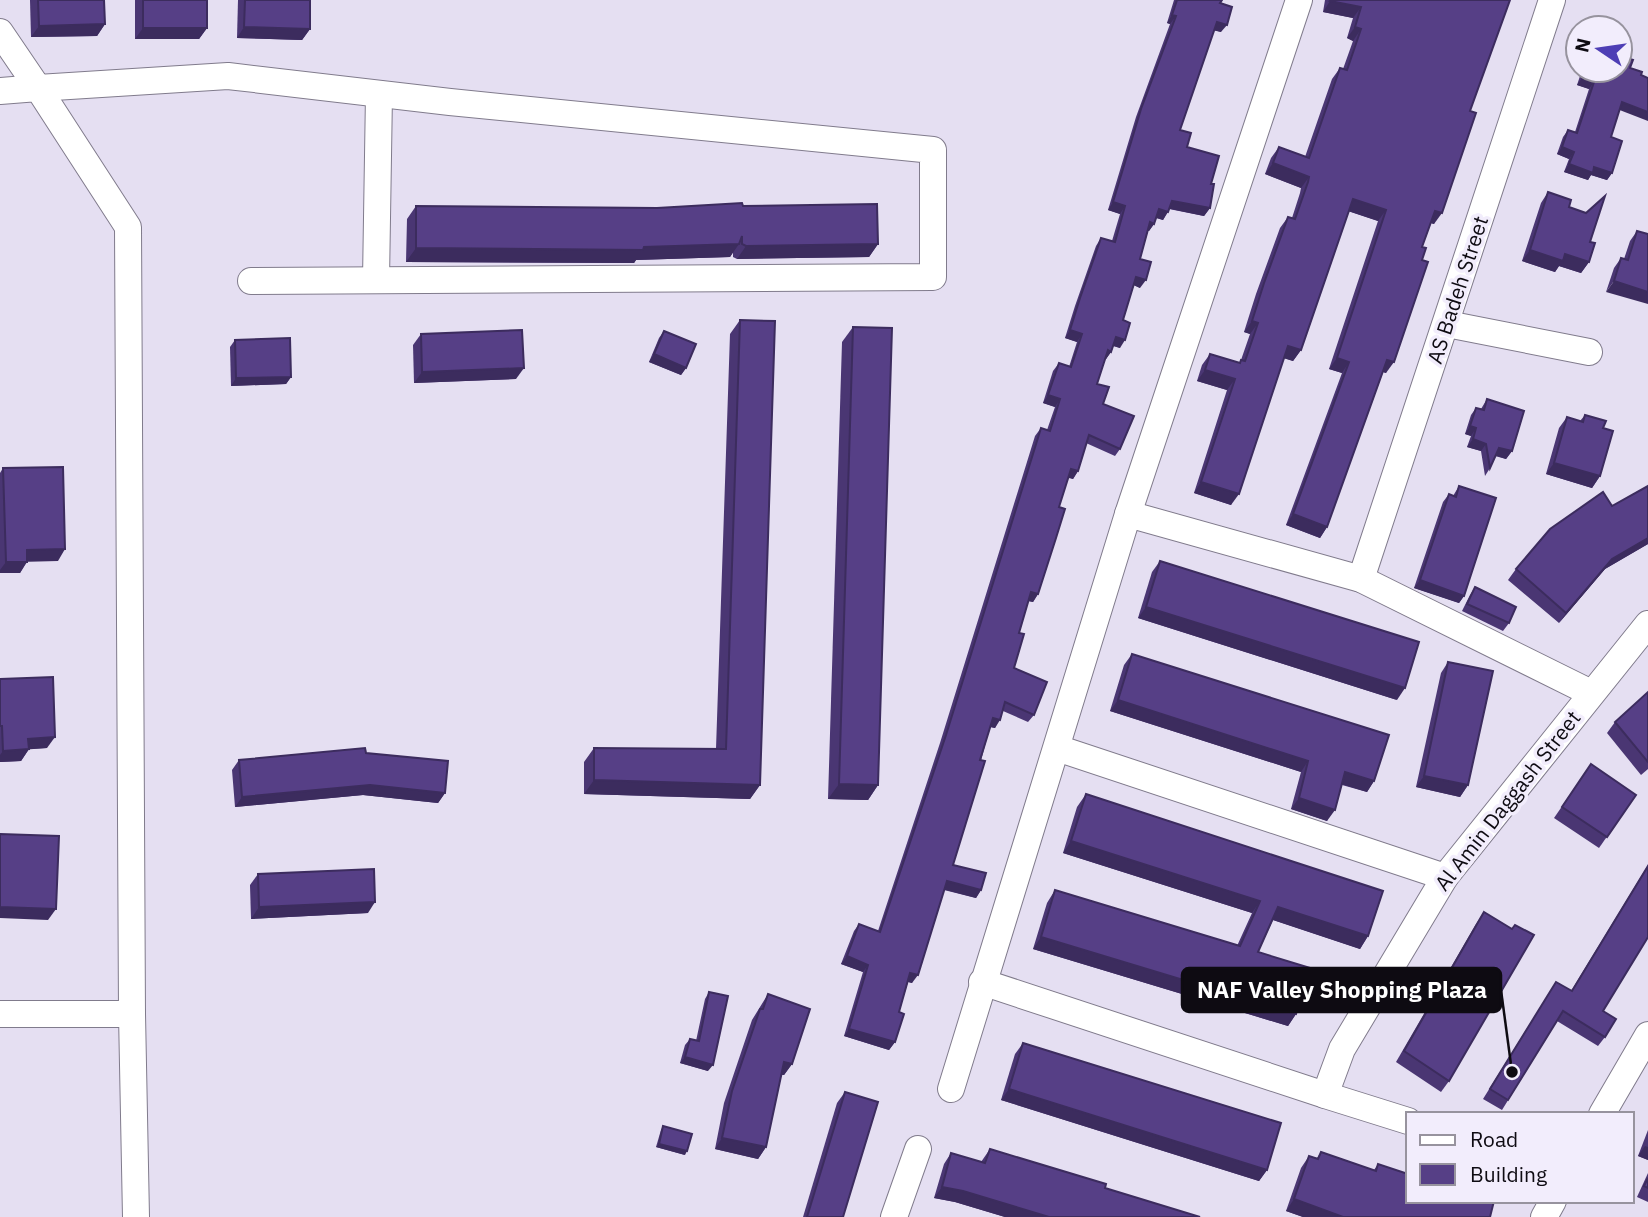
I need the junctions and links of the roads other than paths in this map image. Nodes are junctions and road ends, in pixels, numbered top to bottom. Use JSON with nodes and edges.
{"nodes":[{"id":1,"x":1299,"y":0,"type":"edge"},
{"id":2,"x":1552,"y":0,"type":"edge"},
{"id":3,"x":0,"y":32,"type":"edge"},
{"id":4,"x":38,"y":89,"type":"junction"},
{"id":5,"x":0,"y":91,"type":"edge"},
{"id":6,"x":379,"y":94,"type":"junction"},
{"id":7,"x":376,"y":280,"type":"junction"},
{"id":8,"x":251,"y":281,"type":"dead end"},
{"id":9,"x":1447,"y":324,"type":"junction"},
{"id":10,"x":1589,"y":352,"type":"dead end"},
{"id":11,"x":1128,"y":514,"type":"junction"},
{"id":12,"x":1361,"y":579,"type":"junction"},
{"id":13,"x":1648,"y":624,"type":"edge"},
{"id":14,"x":1591,"y":693,"type":"junction"},
{"id":15,"x":1057,"y":748,"type":"junction"},
{"id":16,"x":1445,"y":877,"type":"junction"},
{"id":17,"x":982,"y":982,"type":"junction"},
{"id":18,"x":0,"y":1014,"type":"edge"},
{"id":19,"x":132,"y":1014,"type":"junction"},
{"id":20,"x":1648,"y":1035,"type":"edge"},
{"id":21,"x":951,"y":1089,"type":"dead end"},
{"id":22,"x":1325,"y":1095,"type":"junction"},
{"id":23,"x":1603,"y":1112,"type":"edge"},
{"id":24,"x":1406,"y":1120,"type":"edge"},
{"id":25,"x":918,"y":1149,"type":"dead end"},
{"id":26,"x":136,"y":1217,"type":"edge"},
{"id":27,"x":894,"y":1217,"type":"edge"}],
"edges":[{"from":1,"to":11,"type":"street"},
{"from":2,"to":9,"type":"street","name":"AS Badeh Street"},
{"from":3,"to":4,"type":"street"},
{"from":4,"to":5,"type":"street"},
{"from":4,"to":6,"type":"street"},
{"from":4,"to":19,"type":"street"},
{"from":6,"to":7,"type":"street"},
{"from":6,"to":7,"type":"street"},
{"from":7,"to":8,"type":"street"},
{"from":9,"to":10,"type":"street"},
{"from":9,"to":12,"type":"street","name":"AS Badeh Street"},
{"from":11,"to":12,"type":"street"},
{"from":11,"to":15,"type":"street"},
{"from":12,"to":14,"type":"street"},
{"from":13,"to":14,"type":"street","name":"Al Amin Daggash Street"},
{"from":14,"to":16,"type":"street","name":"Al Amin Daggash Street"},
{"from":15,"to":16,"type":"street"},
{"from":15,"to":17,"type":"street"},
{"from":16,"to":22,"type":"street","name":"Al Amin Daggash Street"},
{"from":17,"to":21,"type":"street"},
{"from":17,"to":22,"type":"street"},
{"from":18,"to":19,"type":"street"},
{"from":19,"to":26,"type":"street"},
{"from":20,"to":23,"type":"street"},
{"from":22,"to":24,"type":"street"},
{"from":25,"to":27,"type":"street"}]}
